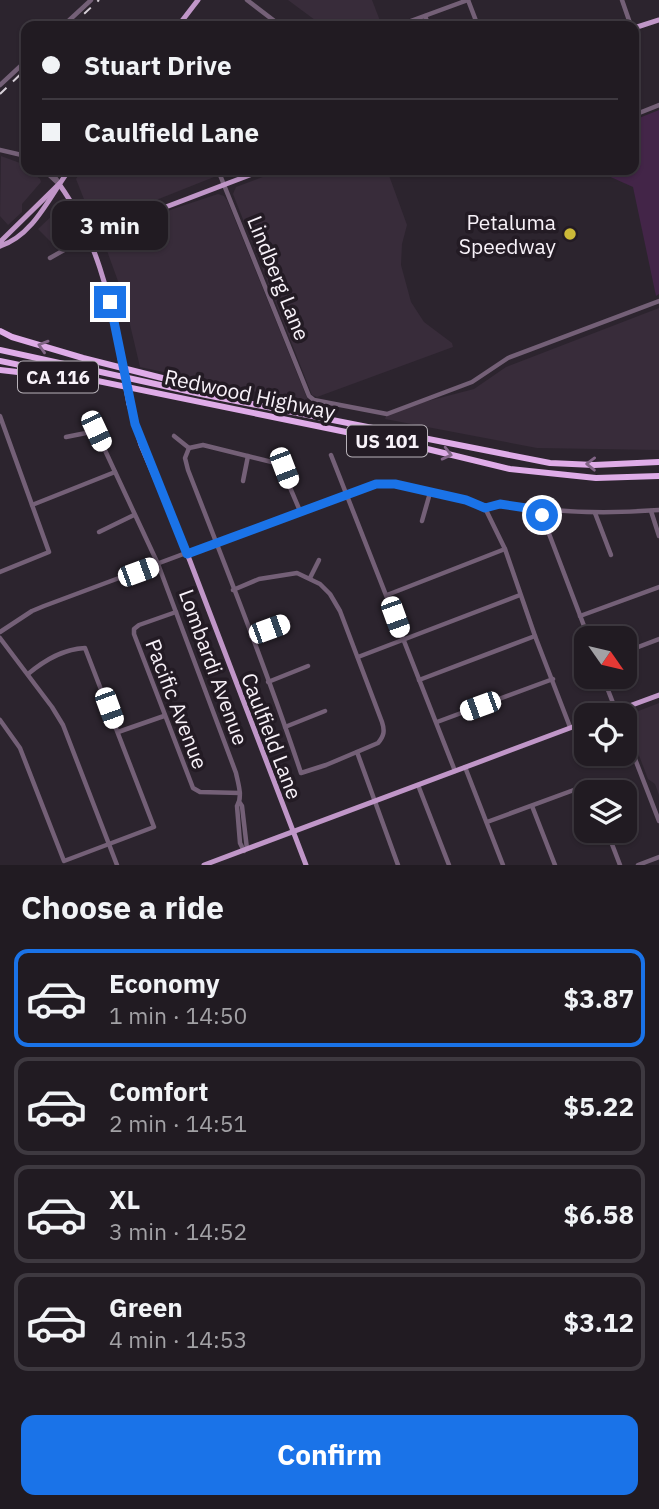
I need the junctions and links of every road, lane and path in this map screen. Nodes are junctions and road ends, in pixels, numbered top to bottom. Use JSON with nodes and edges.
{"nodes":[{"id":1,"x":91,"y":0,"type":"edge"},
{"id":2,"x":198,"y":0,"type":"edge"},
{"id":3,"x":247,"y":0,"type":"edge"},
{"id":4,"x":468,"y":0,"type":"edge"},
{"id":5,"x":622,"y":0,"type":"edge"},
{"id":6,"x":425,"y":16,"type":"junction"},
{"id":7,"x":659,"y":20,"type":"edge"},
{"id":8,"x":68,"y":21,"type":"edge"},
{"id":9,"x":182,"y":21,"type":"edge"},
{"id":10,"x":274,"y":21,"type":"edge"},
{"id":11,"x":411,"y":21,"type":"edge"},
{"id":12,"x":427,"y":21,"type":"edge"},
{"id":13,"x":476,"y":21,"type":"edge"},
{"id":14,"x":630,"y":21,"type":"edge"},
{"id":15,"x":639,"y":25,"type":"edge"},
{"id":16,"x":21,"y":66,"type":"edge"},
{"id":17,"x":0,"y":85,"type":"edge"},
{"id":18,"x":659,"y":106,"type":"edge"},
{"id":19,"x":639,"y":113,"type":"edge"},
{"id":20,"x":0,"y":150,"type":"edge"},
{"id":21,"x":21,"y":156,"type":"edge"},
{"id":22,"x":49,"y":175,"type":"edge"},
{"id":23,"x":53,"y":175,"type":"edge"},
{"id":24,"x":65,"y":175,"type":"edge"},
{"id":25,"x":220,"y":175,"type":"edge"},
{"id":26,"x":248,"y":175,"type":"edge"},
{"id":27,"x":59,"y":184,"type":"junction"},
{"id":28,"x":224,"y":184,"type":"junction"},
{"id":29,"x":87,"y":237,"type":"junction"},
{"id":30,"x":0,"y":246,"type":"edge"},
{"id":31,"x":50,"y":258,"type":"dead end"},
{"id":32,"x":659,"y":301,"type":"edge"},
{"id":33,"x":0,"y":331,"type":"edge"},
{"id":34,"x":0,"y":349,"type":"edge"},
{"id":35,"x":0,"y":361,"type":"edge"},
{"id":36,"x":0,"y":370,"type":"edge"},
{"id":37,"x":117,"y":384,"type":"junction"},
{"id":38,"x":201,"y":394,"type":"junction"},
{"id":39,"x":0,"y":415,"type":"edge"},
{"id":40,"x":174,"y":436,"type":"dead end"},
{"id":41,"x":66,"y":437,"type":"dead end"},
{"id":42,"x":189,"y":448,"type":"junction"},
{"id":43,"x":331,"y":455,"type":"dead end"},
{"id":44,"x":248,"y":456,"type":"junction"},
{"id":45,"x":659,"y":462,"type":"edge"},
{"id":46,"x":115,"y":472,"type":"junction"},
{"id":47,"x":659,"y":476,"type":"edge"},
{"id":48,"x":243,"y":481,"type":"dead end"},
{"id":49,"x":430,"y":493,"type":"junction"},
{"id":50,"x":347,"y":494,"type":"junction"},
{"id":51,"x":32,"y":505,"type":"junction"},
{"id":52,"x":485,"y":508,"type":"junction"},
{"id":53,"x":540,"y":510,"type":"junction"},
{"id":54,"x":659,"y":510,"type":"edge"},
{"id":55,"x":300,"y":511,"type":"junction"},
{"id":56,"x":651,"y":511,"type":"junction"},
{"id":57,"x":595,"y":512,"type":"junction"},
{"id":58,"x":134,"y":515,"type":"junction"},
{"id":59,"x":422,"y":521,"type":"dead end"},
{"id":60,"x":99,"y":532,"type":"dead end"},
{"id":61,"x":659,"y":536,"type":"edge"},
{"id":62,"x":216,"y":543,"type":"junction"},
{"id":63,"x":505,"y":550,"type":"junction"},
{"id":64,"x":187,"y":554,"type":"junction"},
{"id":65,"x":611,"y":555,"type":"dead end"},
{"id":66,"x":319,"y":559,"type":"dead end"},
{"id":67,"x":159,"y":564,"type":"junction"},
{"id":68,"x":0,"y":572,"type":"edge"},
{"id":69,"x":310,"y":578,"type":"junction"},
{"id":70,"x":659,"y":587,"type":"edge"},
{"id":71,"x":233,"y":590,"type":"junction"},
{"id":72,"x":387,"y":595,"type":"junction"},
{"id":73,"x":520,"y":595,"type":"junction"},
{"id":74,"x":176,"y":612,"type":"junction"},
{"id":75,"x":580,"y":616,"type":"junction"},
{"id":76,"x":288,"y":622,"type":"dead end"},
{"id":77,"x":584,"y":626,"type":"edge"},
{"id":78,"x":0,"y":632,"type":"edge"},
{"id":79,"x":251,"y":636,"type":"junction"},
{"id":80,"x":535,"y":636,"type":"junction"},
{"id":81,"x":0,"y":638,"type":"edge"},
{"id":82,"x":403,"y":639,"type":"junction"},
{"id":83,"x":659,"y":639,"type":"edge"},
{"id":84,"x":637,"y":647,"type":"edge"},
{"id":85,"x":358,"y":657,"type":"junction"},
{"id":86,"x":308,"y":666,"type":"dead end"},
{"id":87,"x":28,"y":674,"type":"junction"},
{"id":88,"x":553,"y":679,"type":"junction"},
{"id":89,"x":419,"y":680,"type":"junction"},
{"id":90,"x":268,"y":682,"type":"junction"},
{"id":91,"x":659,"y":695,"type":"edge"},
{"id":92,"x":637,"y":704,"type":"edge"},
{"id":93,"x":325,"y":710,"type":"dead end"},
{"id":94,"x":164,"y":716,"type":"junction"},
{"id":95,"x":0,"y":720,"type":"edge"},
{"id":96,"x":437,"y":722,"type":"junction"},
{"id":97,"x":574,"y":726,"type":"edge"},
{"id":98,"x":285,"y":727,"type":"junction"},
{"id":99,"x":570,"y":727,"type":"junction"},
{"id":100,"x":118,"y":732,"type":"junction"},
{"id":101,"x":357,"y":752,"type":"junction"},
{"id":102,"x":637,"y":764,"type":"edge"},
{"id":103,"x":466,"y":767,"type":"junction"},
{"id":104,"x":455,"y":771,"type":"junction"},
{"id":105,"x":418,"y":785,"type":"junction"},
{"id":106,"x":574,"y":790,"type":"edge"},
{"id":107,"x":240,"y":793,"type":"junction"},
{"id":108,"x":376,"y":801,"type":"junction"},
{"id":109,"x":532,"y":806,"type":"junction"},
{"id":110,"x":659,"y":821,"type":"edge"},
{"id":111,"x":487,"y":822,"type":"junction"},
{"id":112,"x":292,"y":832,"type":"junction"},
{"id":113,"x":612,"y":843,"type":"edge"},
{"id":114,"x":109,"y":845,"type":"junction"},
{"id":115,"x":245,"y":850,"type":"junction"},
{"id":116,"x":659,"y":857,"type":"edge"},
{"id":117,"x":117,"y":865,"type":"edge"},
{"id":118,"x":204,"y":865,"type":"edge"},
{"id":119,"x":306,"y":865,"type":"edge"},
{"id":120,"x":398,"y":865,"type":"edge"},
{"id":121,"x":449,"y":865,"type":"edge"},
{"id":122,"x":503,"y":865,"type":"edge"},
{"id":123,"x":555,"y":865,"type":"edge"},
{"id":124,"x":620,"y":865,"type":"edge"},
{"id":125,"x":638,"y":865,"type":"edge"}],
"edges":[{"from":1,"to":8,"type":"street"},
{"from":2,"to":9,"type":"main road"},
{"from":3,"to":10,"type":"street"},
{"from":4,"to":6,"type":"street"},
{"from":4,"to":13,"type":"street"},
{"from":5,"to":14,"type":"street"},
{"from":6,"to":11,"type":"street"},
{"from":6,"to":12,"type":"street"},
{"from":7,"to":15,"type":"main road"},
{"from":16,"to":17,"type":"street"},
{"from":18,"to":19,"type":"street"},
{"from":20,"to":21,"type":"street"},
{"from":22,"to":27,"type":"street","name":"Caulfield Lane"},
{"from":23,"to":27,"type":"street","name":"Caulfield Lane"},
{"from":24,"to":27,"type":"main road"},
{"from":25,"to":28,"type":"street","name":"Lindberg Lane"},
{"from":26,"to":28,"type":"main road"},
{"from":27,"to":29,"type":"main road","name":"Caulfield Lane"},
{"from":27,"to":30,"type":"main road"},
{"from":28,"to":29,"type":"main road"},
{"from":28,"to":32,"type":"street","name":"Lindberg Lane"},
{"from":29,"to":31,"type":"street"},
{"from":29,"to":64,"type":"main road","name":"Caulfield Lane","bridge":true},
{"from":38,"to":33,"type":"highway","number":"CA 116","one_way":true},
{"from":34,"to":38,"type":"highway","name":"Redwood Highway","number":"US 101"},
{"from":35,"to":37,"type":"highway","name":"Redwood Highway","number":"US 101"},
{"from":36,"to":37,"type":"highway","number":"CA 116"},
{"from":37,"to":47,"type":"highway","name":"Redwood Highway","number":"US 101","one_way":true},
{"from":45,"to":38,"type":"highway","name":"Redwood Highway","number":"US 101","one_way":true},
{"from":39,"to":51,"type":"street"},
{"from":40,"to":42,"type":"street"},
{"from":41,"to":46,"type":"street","name":"Lombardi Avenue"},
{"from":42,"to":44,"type":"street"},
{"from":42,"to":62,"type":"street"},
{"from":43,"to":50,"type":"street"},
{"from":44,"to":48,"type":"street"},
{"from":44,"to":55,"type":"street"},
{"from":46,"to":51,"type":"street"},
{"from":46,"to":58,"type":"street","name":"Lombardi Avenue"},
{"from":49,"to":50,"type":"street"},
{"from":49,"to":52,"type":"street"},
{"from":49,"to":59,"type":"street"},
{"from":50,"to":55,"type":"street"},
{"from":50,"to":72,"type":"street"},
{"from":51,"to":68,"type":"street"},
{"from":52,"to":53,"type":"street"},
{"from":52,"to":63,"type":"street"},
{"from":53,"to":57,"type":"street"},
{"from":53,"to":75,"type":"street"},
{"from":54,"to":56,"type":"street"},
{"from":55,"to":62,"type":"street"},
{"from":56,"to":57,"type":"street"},
{"from":56,"to":61,"type":"street"},
{"from":57,"to":65,"type":"street"},
{"from":58,"to":60,"type":"street"},
{"from":58,"to":67,"type":"street","name":"Lombardi Avenue"},
{"from":62,"to":64,"type":"street"},
{"from":62,"to":71,"type":"street"},
{"from":63,"to":72,"type":"street"},
{"from":63,"to":73,"type":"street"},
{"from":64,"to":67,"type":"street"},
{"from":64,"to":112,"type":"main road","name":"Caulfield Lane"},
{"from":66,"to":69,"type":"street"},
{"from":67,"to":74,"type":"street","name":"Lombardi Avenue"},
{"from":67,"to":78,"type":"street"},
{"from":69,"to":71,"type":"street"},
{"from":69,"to":85,"type":"street"},
{"from":70,"to":75,"type":"street"},
{"from":71,"to":79,"type":"street"},
{"from":72,"to":82,"type":"street"},
{"from":73,"to":80,"type":"street"},
{"from":73,"to":82,"type":"street"},
{"from":74,"to":94,"type":"street","name":"Pacific Avenue"},
{"from":74,"to":107,"type":"street","name":"Lombardi Avenue"},
{"from":75,"to":77,"type":"street"},
{"from":76,"to":79,"type":"street"},
{"from":79,"to":90,"type":"street"},
{"from":80,"to":88,"type":"street"},
{"from":80,"to":89,"type":"street"},
{"from":81,"to":87,"type":"street"},
{"from":82,"to":85,"type":"street"},
{"from":82,"to":89,"type":"street"},
{"from":83,"to":84,"type":"street"},
{"from":85,"to":101,"type":"street"},
{"from":86,"to":90,"type":"street"},
{"from":87,"to":100,"type":"street"},
{"from":87,"to":114,"type":"street"},
{"from":88,"to":96,"type":"street"},
{"from":88,"to":99,"type":"street"},
{"from":89,"to":96,"type":"street"},
{"from":90,"to":98,"type":"street"},
{"from":91,"to":92,"type":"main road"},
{"from":93,"to":98,"type":"street"},
{"from":94,"to":100,"type":"street"},
{"from":94,"to":107,"type":"street","name":"Pacific Avenue"},
{"from":95,"to":114,"type":"street"},
{"from":96,"to":104,"type":"street"},
{"from":97,"to":99,"type":"main road"},
{"from":98,"to":101,"type":"street"},
{"from":99,"to":103,"type":"main road"},
{"from":100,"to":114,"type":"street"},
{"from":101,"to":108,"type":"street"},
{"from":102,"to":110,"type":"street"},
{"from":103,"to":104,"type":"main road"},
{"from":103,"to":111,"type":"street"},
{"from":104,"to":105,"type":"main road"},
{"from":105,"to":108,"type":"main road"},
{"from":105,"to":121,"type":"street"},
{"from":106,"to":109,"type":"street"},
{"from":107,"to":115,"type":"street","name":"Lombardi Avenue"},
{"from":108,"to":112,"type":"main road"},
{"from":108,"to":120,"type":"street"},
{"from":109,"to":111,"type":"street"},
{"from":109,"to":123,"type":"street"},
{"from":111,"to":122,"type":"street"},
{"from":112,"to":115,"type":"main road"},
{"from":112,"to":119,"type":"main road","name":"Caulfield Lane"},
{"from":113,"to":124,"type":"street"},
{"from":114,"to":117,"type":"street"},
{"from":115,"to":118,"type":"main road"},
{"from":116,"to":125,"type":"street"}]}
